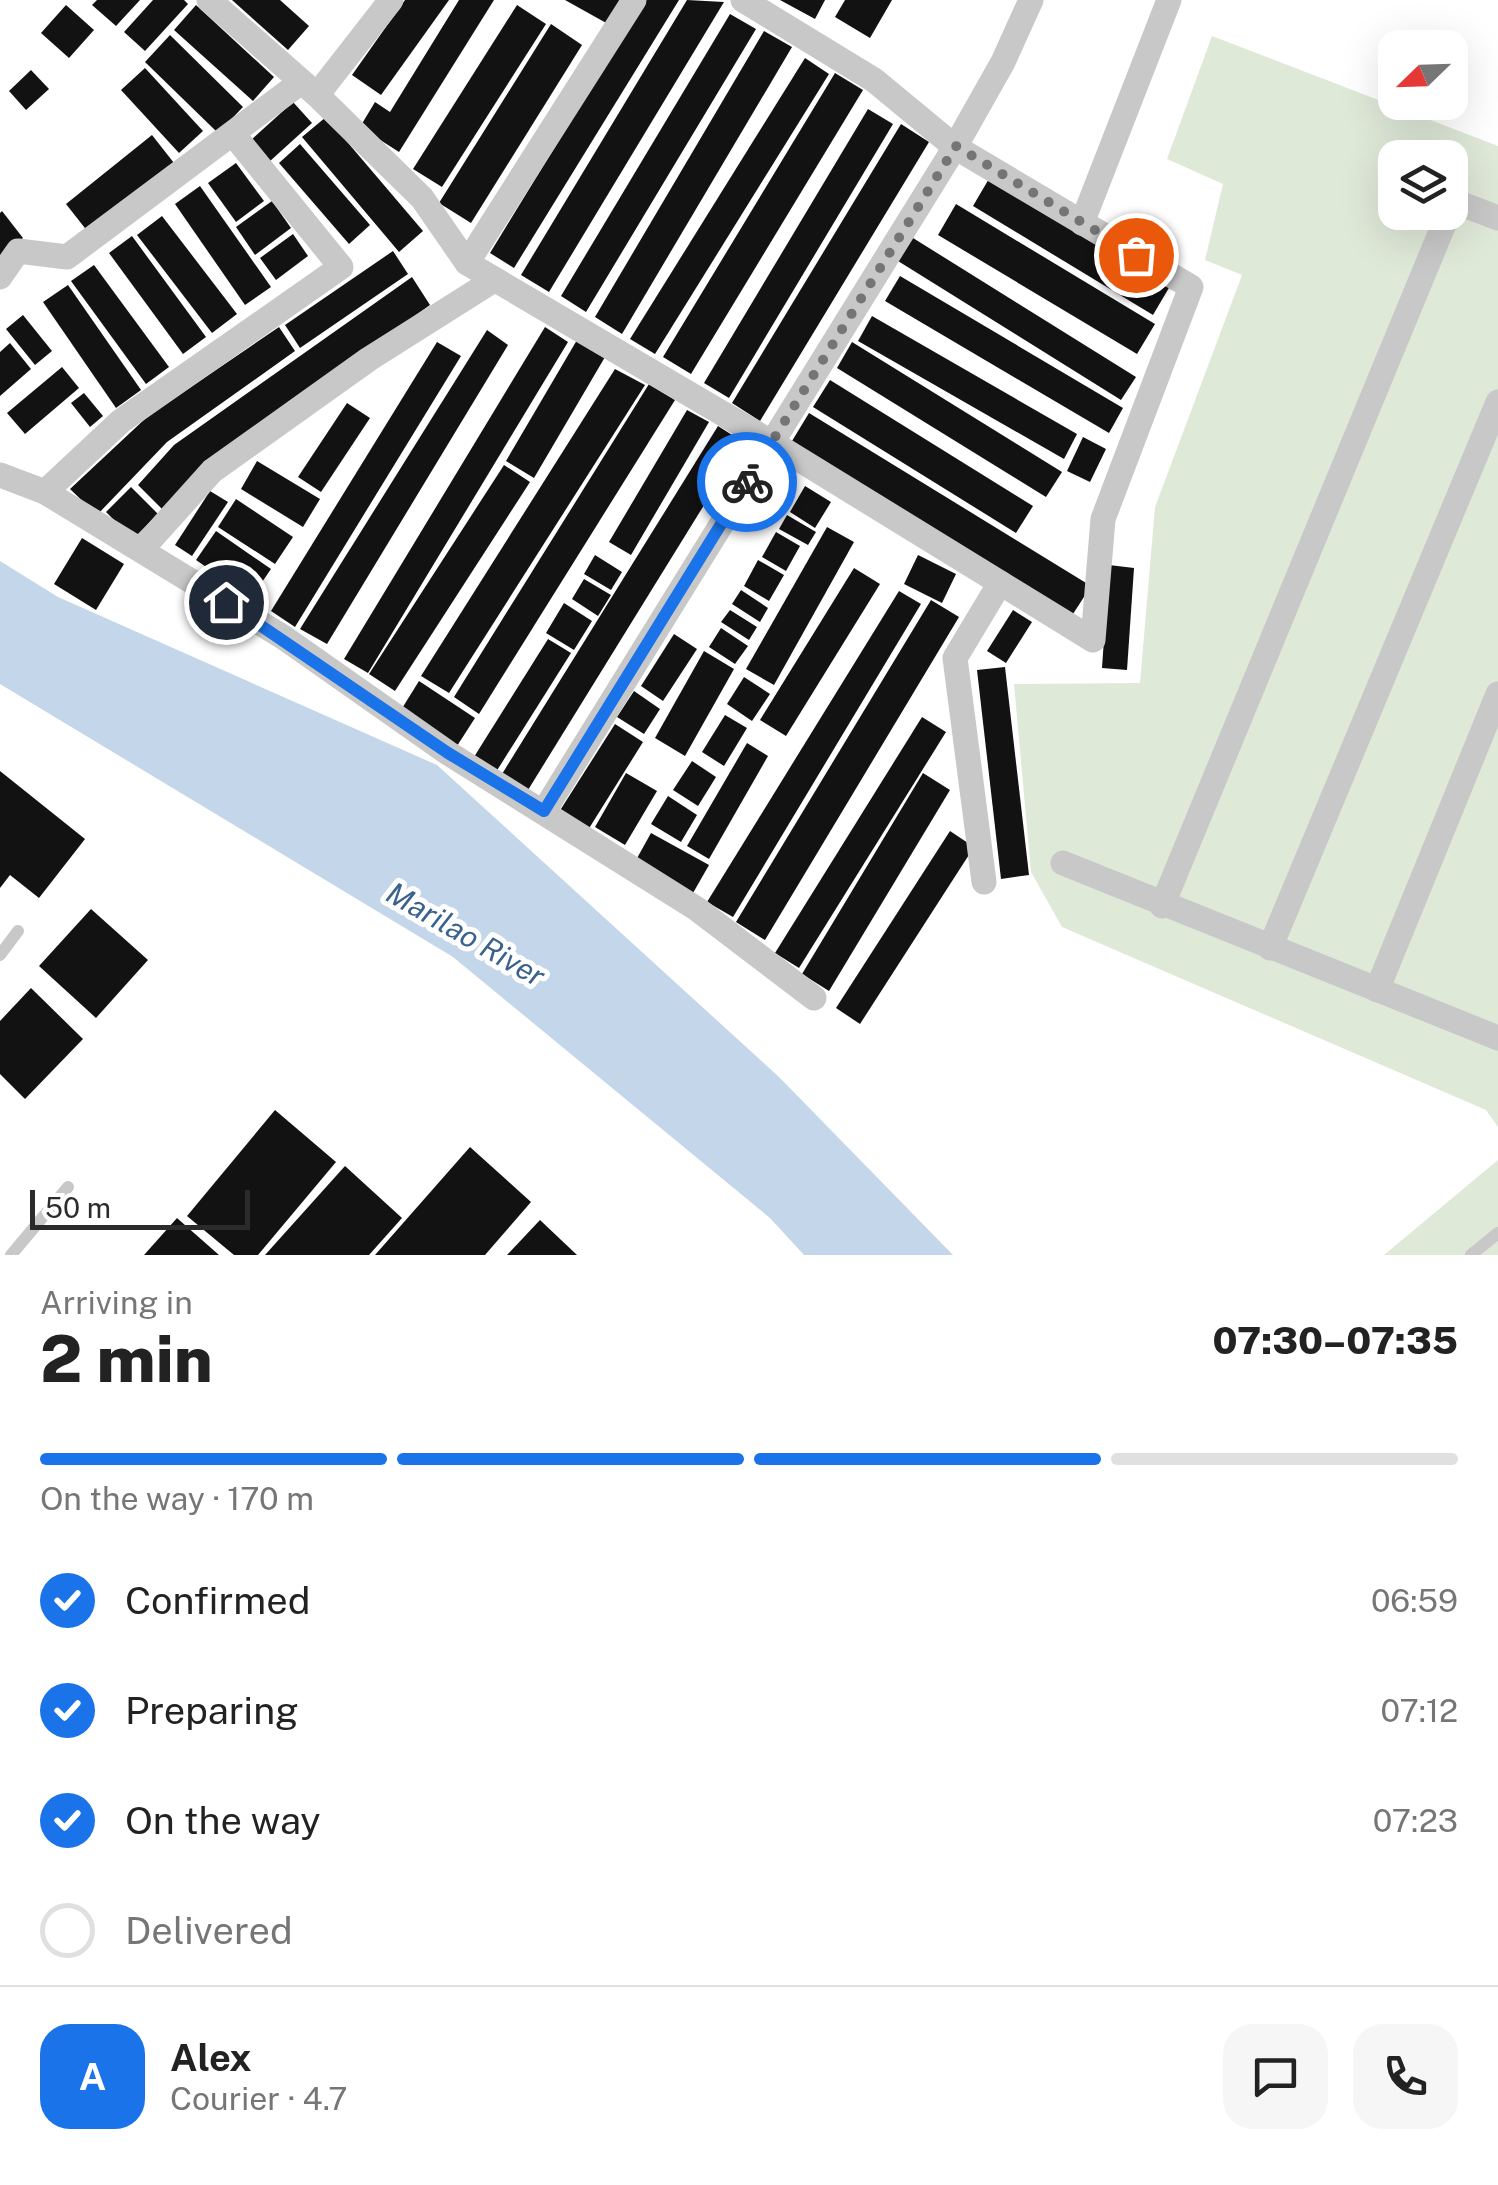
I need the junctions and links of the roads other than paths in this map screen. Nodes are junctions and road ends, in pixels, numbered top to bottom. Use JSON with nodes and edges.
{"nodes":[{"id":1,"x":208,"y":0,"type":"edge"},
{"id":2,"x":391,"y":0,"type":"edge"},
{"id":3,"x":634,"y":0,"type":"edge"},
{"id":4,"x":743,"y":0,"type":"edge"},
{"id":5,"x":1031,"y":0,"type":"edge"},
{"id":6,"x":1169,"y":0,"type":"edge"},
{"id":7,"x":309,"y":89,"type":"junction"},
{"id":8,"x":233,"y":134,"type":"junction"},
{"id":9,"x":956,"y":146,"type":"junction"},
{"id":10,"x":1498,"y":218,"type":"edge"},
{"id":11,"x":1082,"y":223,"type":"junction"},
{"id":12,"x":467,"y":263,"type":"junction"},
{"id":13,"x":0,"y":277,"type":"edge"},
{"id":14,"x":494,"y":280,"type":"junction"},
{"id":15,"x":1498,"y":402,"type":"edge"},
{"id":16,"x":772,"y":442,"type":"junction"},
{"id":17,"x":0,"y":475,"type":"edge"},
{"id":18,"x":45,"y":492,"type":"junction"},
{"id":19,"x":142,"y":549,"type":"junction"},
{"id":20,"x":1000,"y":583,"type":"junction"},
{"id":21,"x":1498,"y":694,"type":"edge"},
{"id":22,"x":544,"y":811,"type":"junction"},
{"id":23,"x":1064,"y":863,"type":"dead end"},
{"id":24,"x":984,"y":882,"type":"dead end"},
{"id":25,"x":1162,"y":906,"type":"junction"},
{"id":26,"x":18,"y":931,"type":"dead end"},
{"id":27,"x":1270,"y":948,"type":"junction"},
{"id":28,"x":0,"y":955,"type":"edge"},
{"id":29,"x":1377,"y":990,"type":"junction"},
{"id":30,"x":814,"y":998,"type":"dead end"},
{"id":31,"x":1498,"y":1038,"type":"edge"},
{"id":32,"x":68,"y":1187,"type":"dead end"},
{"id":33,"x":1498,"y":1233,"type":"edge"},
{"id":34,"x":11,"y":1255,"type":"edge"},
{"id":35,"x":1471,"y":1255,"type":"edge"}],
"edges":[{"from":1,"to":7,"type":"street"},
{"from":2,"to":7,"type":"street"},
{"from":3,"to":12,"type":"street"},
{"from":4,"to":9,"type":"street"},
{"from":5,"to":9,"type":"street"},
{"from":6,"to":11,"type":"street"},
{"from":7,"to":8,"type":"street"},
{"from":7,"to":12,"type":"street"},
{"from":8,"to":13,"type":"street"},
{"from":8,"to":18,"type":"street"},
{"from":9,"to":11,"type":"street"},
{"from":9,"to":16,"type":"street"},
{"from":10,"to":25,"type":"street"},
{"from":11,"to":20,"type":"street"},
{"from":12,"to":14,"type":"street"},
{"from":14,"to":16,"type":"street"},
{"from":14,"to":19,"type":"street"},
{"from":15,"to":27,"type":"street"},
{"from":16,"to":20,"type":"street"},
{"from":16,"to":22,"type":"street"},
{"from":17,"to":18,"type":"street"},
{"from":18,"to":19,"type":"street"},
{"from":19,"to":22,"type":"street"},
{"from":20,"to":24,"type":"street"},
{"from":21,"to":29,"type":"street"},
{"from":22,"to":30,"type":"street"},
{"from":23,"to":25,"type":"street"},
{"from":25,"to":27,"type":"street"},
{"from":26,"to":28,"type":"lane"},
{"from":27,"to":29,"type":"street"},
{"from":29,"to":31,"type":"street"},
{"from":32,"to":34,"type":"lane"},
{"from":33,"to":35,"type":"lane"}]}
